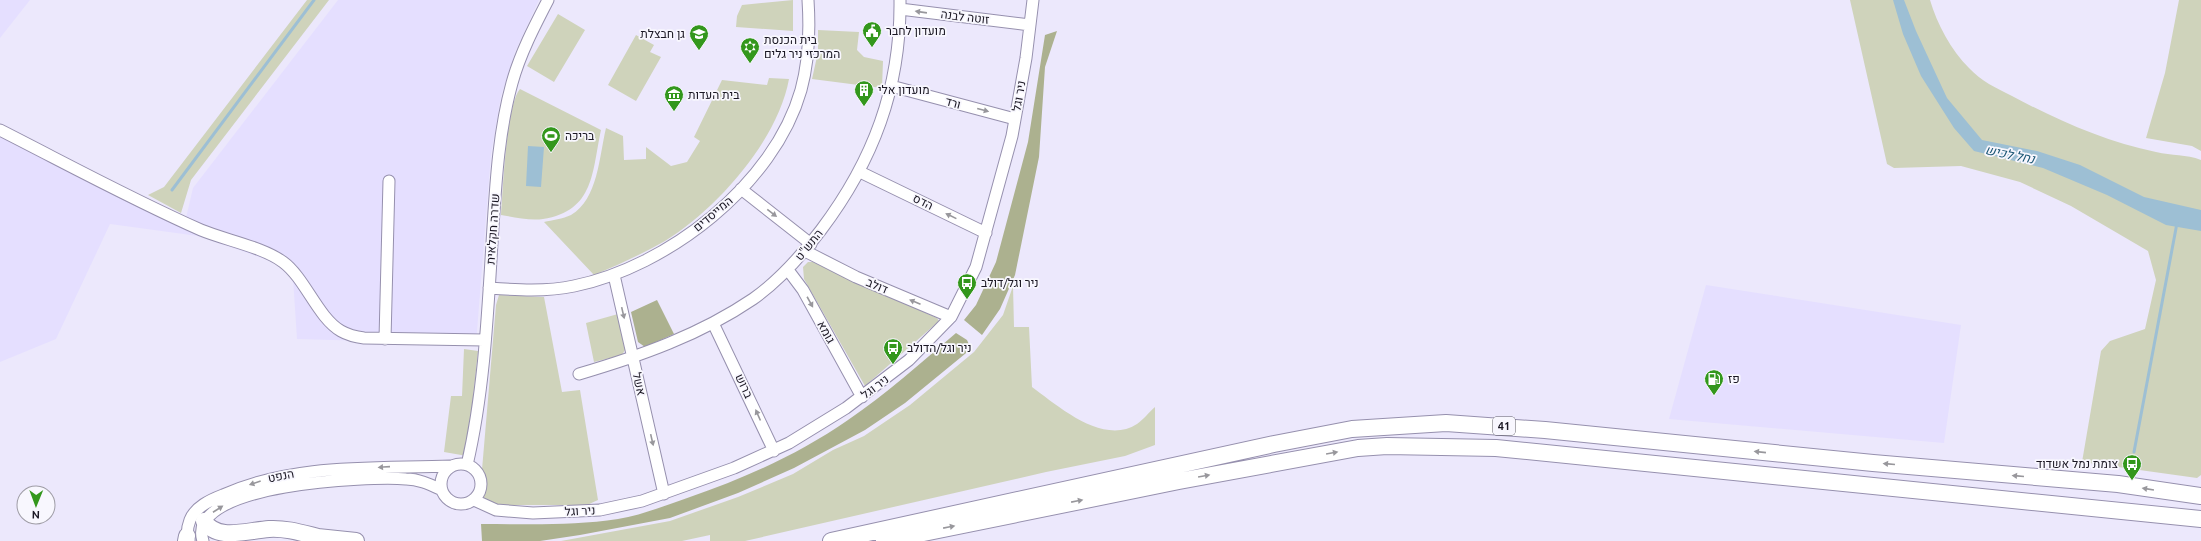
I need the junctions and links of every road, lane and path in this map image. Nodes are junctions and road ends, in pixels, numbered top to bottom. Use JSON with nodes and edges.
{"nodes":[{"id":1,"x":548,"y":0,"type":"edge"},
{"id":2,"x":808,"y":0,"type":"edge"},
{"id":3,"x":1033,"y":0,"type":"edge"},
{"id":4,"x":900,"y":5,"type":"edge"},
{"id":5,"x":1030,"y":25,"type":"junction"},
{"id":6,"x":891,"y":86,"type":"junction"},
{"id":7,"x":1015,"y":119,"type":"junction"},
{"id":8,"x":0,"y":130,"type":"edge"},
{"id":9,"x":860,"y":172,"type":"junction"},
{"id":10,"x":389,"y":181,"type":"dead end"},
{"id":11,"x":741,"y":189,"type":"junction"},
{"id":12,"x":986,"y":233,"type":"junction"},
{"id":13,"x":808,"y":247,"type":"junction"},
{"id":14,"x":788,"y":270,"type":"junction"},
{"id":15,"x":614,"y":275,"type":"junction"},
{"id":16,"x":489,"y":288,"type":"junction"},
{"id":17,"x":951,"y":317,"type":"junction"},
{"id":18,"x":713,"y":323,"type":"junction"},
{"id":19,"x":385,"y":339,"type":"junction"},
{"id":20,"x":484,"y":340,"type":"junction"},
{"id":21,"x":633,"y":358,"type":"junction"},
{"id":22,"x":579,"y":374,"type":"dead end"},
{"id":23,"x":862,"y":397,"type":"junction"},
{"id":24,"x":774,"y":451,"type":"junction"},
{"id":25,"x":467,"y":465,"type":"junction"},
{"id":26,"x":407,"y":466,"type":"junction"},
{"id":27,"x":451,"y":466,"type":"junction"},
{"id":28,"x":406,"y":479,"type":"junction"},
{"id":29,"x":440,"y":489,"type":"junction"},
{"id":30,"x":664,"y":494,"type":"junction"},
{"id":31,"x":2196,"y":495,"type":"edge"},
{"id":32,"x":474,"y":500,"type":"junction"},
{"id":33,"x":2174,"y":516,"type":"junction"},
{"id":34,"x":2201,"y":519,"type":"edge"},
{"id":35,"x":204,"y":521,"type":"junction"},
{"id":36,"x":2201,"y":526,"type":"edge"},
{"id":37,"x":318,"y":536,"type":"junction"},
{"id":38,"x":187,"y":539,"type":"edge"},
{"id":39,"x":203,"y":541,"type":"edge"},
{"id":40,"x":267,"y":541,"type":"edge"},
{"id":41,"x":356,"y":541,"type":"edge"},
{"id":42,"x":831,"y":541,"type":"edge"},
{"id":43,"x":884,"y":541,"type":"edge"}],
"edges":[{"from":1,"to":16,"type":"street","name":"שדרה חקלאית"},
{"from":2,"to":11,"type":"street","name":"המייסדים"},
{"from":3,"to":5,"type":"street","name":"ניר וגל"},
{"from":5,"to":4,"type":"street","name":"זוטה לבנה","one_way":true},
{"from":4,"to":6,"type":"street","name":"התש\"ט"},
{"from":5,"to":7,"type":"street","name":"ניר וגל"},
{"from":6,"to":7,"type":"street","name":"ורד","one_way":true},
{"from":6,"to":9,"type":"street","name":"התש\"ט"},
{"from":7,"to":12,"type":"street","name":"ניר וגל"},
{"from":8,"to":19,"type":"street"},
{"from":12,"to":9,"type":"street","name":"הדס","one_way":true},
{"from":9,"to":13,"type":"street","name":"התש\"ט"},
{"from":10,"to":19,"type":"street"},
{"from":11,"to":13,"type":"street","name":"דולב","one_way":true},
{"from":11,"to":15,"type":"street","name":"המייסדים"},
{"from":12,"to":17,"type":"street","name":"ניר וגל"},
{"from":13,"to":14,"type":"street","name":"התש\"ט"},
{"from":17,"to":13,"type":"street","name":"דולב","one_way":true},
{"from":14,"to":18,"type":"street","name":"התש\"ט"},
{"from":14,"to":23,"type":"street","name":"גומא","one_way":true},
{"from":15,"to":16,"type":"street","name":"המייסדים"},
{"from":15,"to":21,"type":"street","name":"אשל","one_way":true},
{"from":16,"to":20,"type":"street","name":"שדרה חקלאית"},
{"from":17,"to":23,"type":"street","name":"ניר וגל"},
{"from":18,"to":21,"type":"street","name":"התש\"ט"},
{"from":24,"to":18,"type":"street","name":"ברוש","one_way":true},
{"from":19,"to":20,"type":"street"},
{"from":20,"to":25,"type":"street","name":"שדרה חקלאית"},
{"from":21,"to":22,"type":"street","name":"התש\"ט"},
{"from":21,"to":30,"type":"street","name":"אשל","one_way":true},
{"from":23,"to":24,"type":"street","name":"ניר וגל"},
{"from":24,"to":30,"type":"street","name":"ניר וגל"},
{"from":25,"to":27,"type":"street"},
{"from":25,"to":32,"type":"street"},
{"from":26,"to":27,"type":"street","name":"הנפט"},
{"from":26,"to":28,"type":"street"},
{"from":26,"to":38,"type":"street","name":"הנפט","one_way":true},
{"from":27,"to":29,"type":"street"},
{"from":28,"to":29,"type":"street","name":"הנפט"},
{"from":35,"to":28,"type":"street","name":"הנפט","one_way":true},
{"from":29,"to":32,"type":"street"},
{"from":30,"to":32,"type":"street","name":"ניר וגל"},
{"from":31,"to":42,"type":"highway","number":"41","one_way":true},
{"from":33,"to":34,"type":"highway","number":"41"},
{"from":33,"to":36,"type":"highway"},
{"from":43,"to":33,"type":"highway","number":"41","one_way":true},
{"from":35,"to":37,"type":"highway"},
{"from":35,"to":39,"type":"street"},
{"from":37,"to":40,"type":"highway"},
{"from":37,"to":41,"type":"highway"}]}
